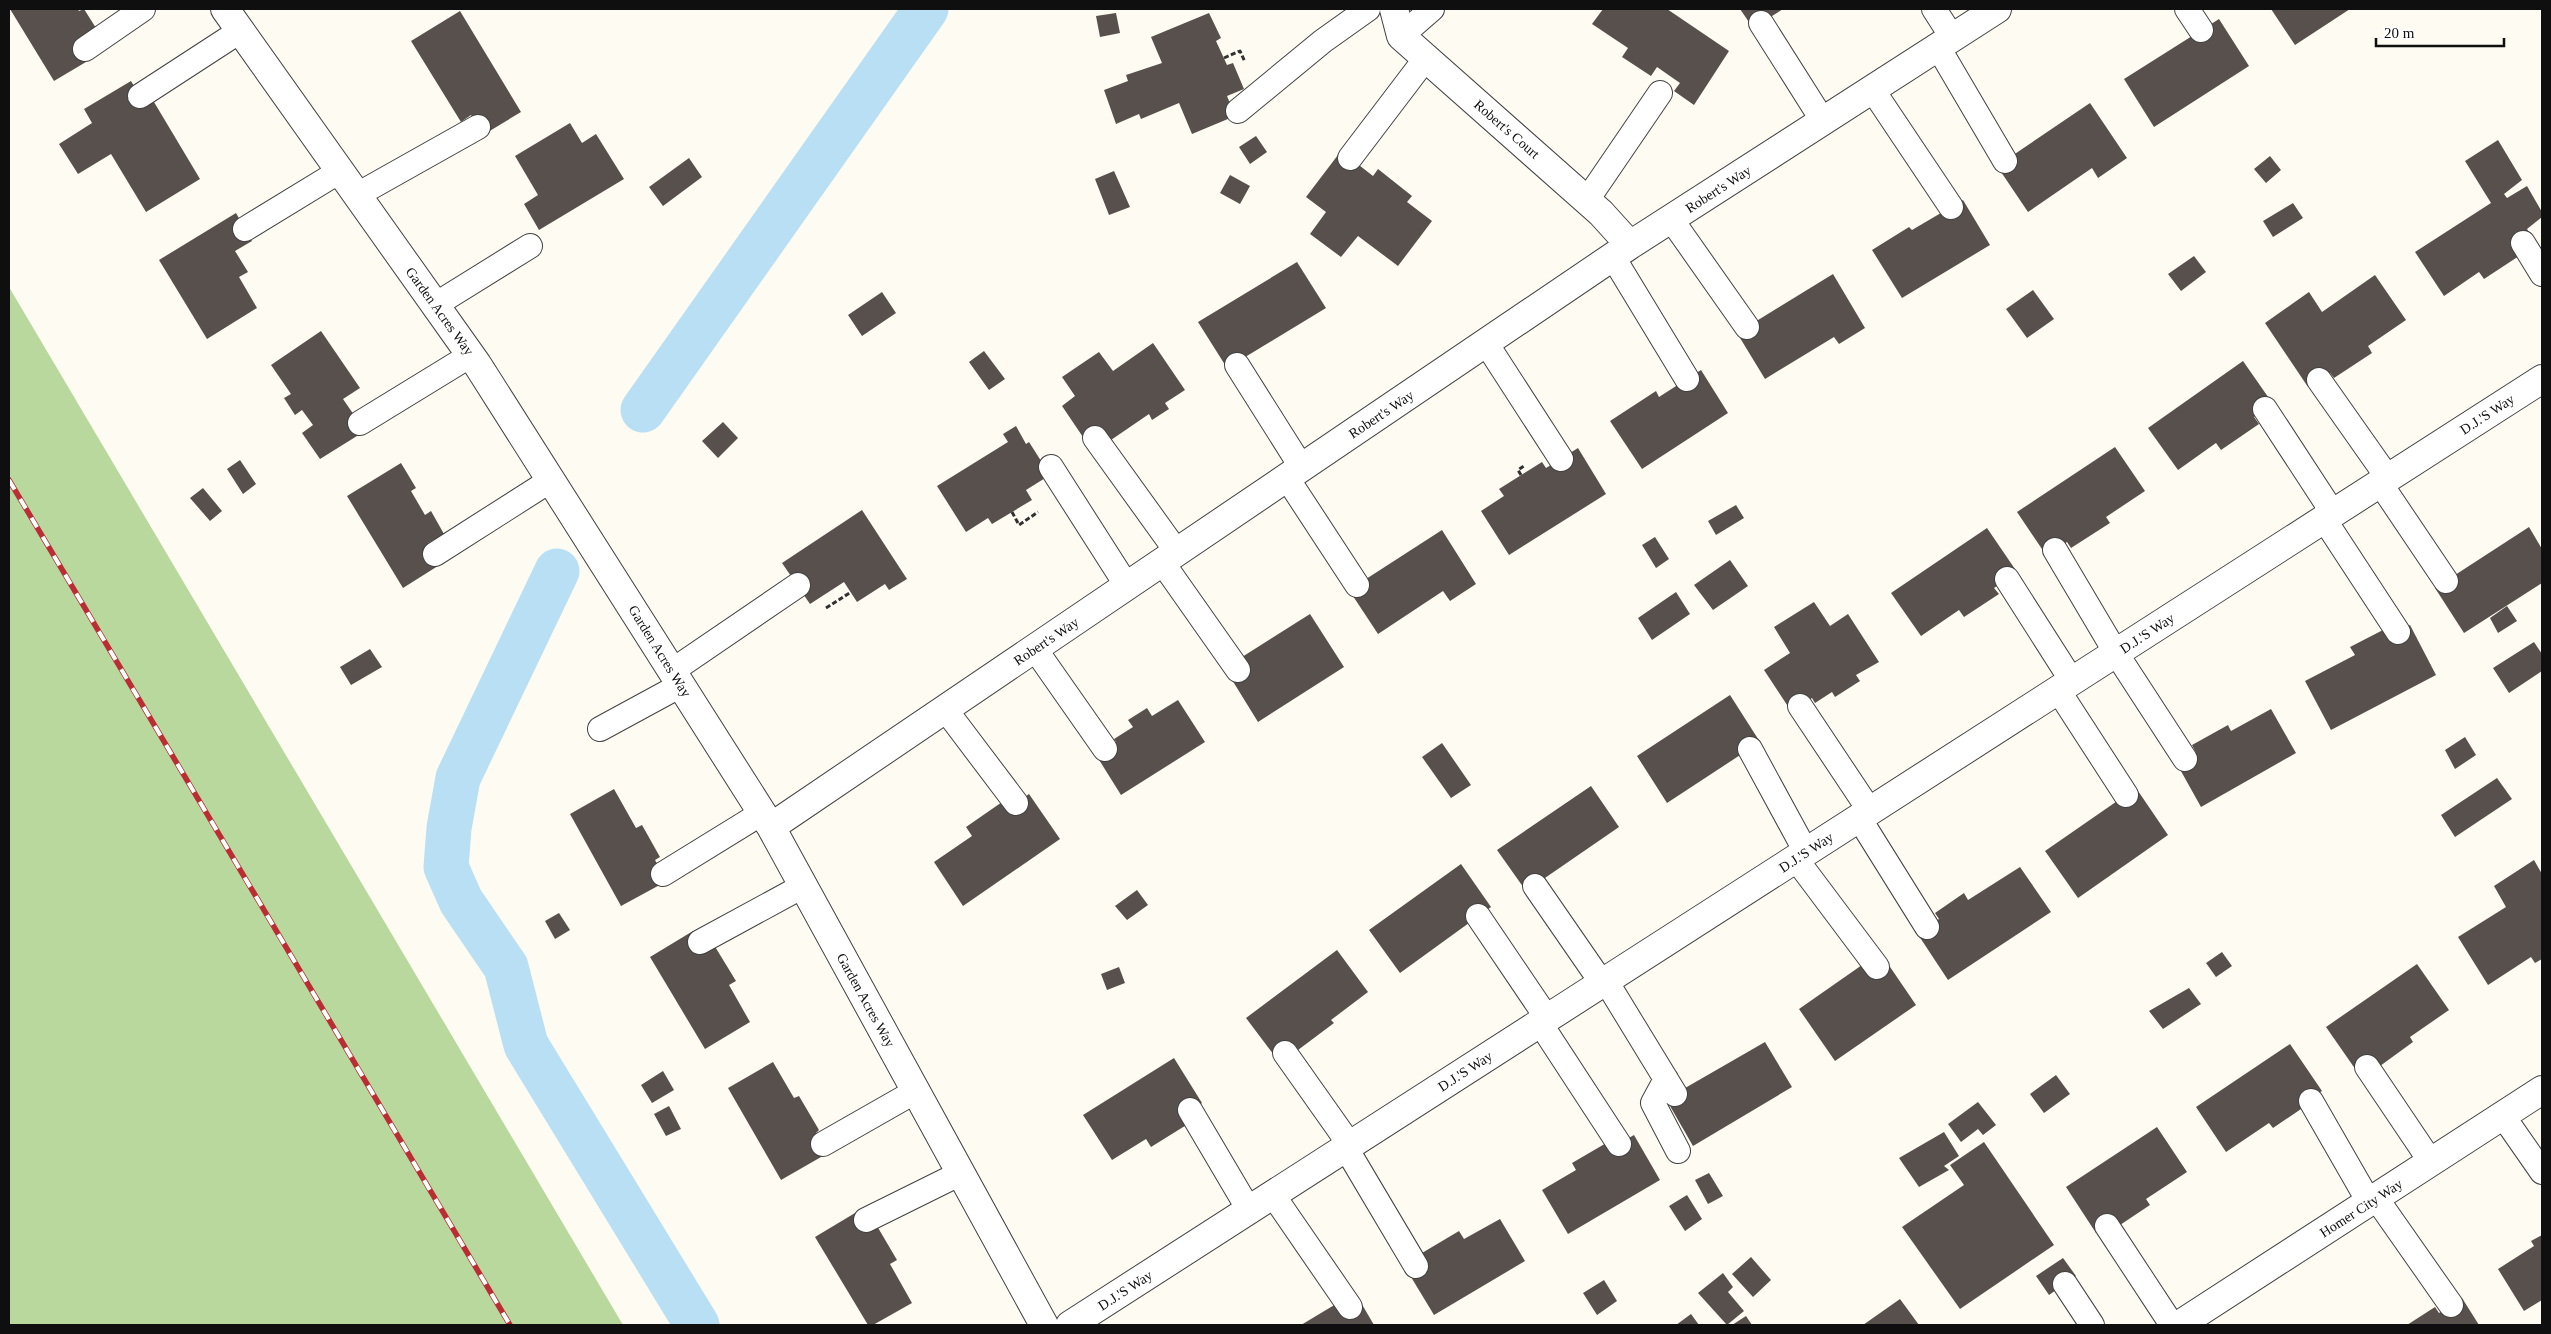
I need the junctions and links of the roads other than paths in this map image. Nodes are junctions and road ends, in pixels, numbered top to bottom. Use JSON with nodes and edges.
{"nodes":[{"id":1,"x":143,"y":9,"type":"edge"},
{"id":2,"x":225,"y":9,"type":"edge"},
{"id":3,"x":1368,"y":9,"type":"edge"},
{"id":4,"x":1394,"y":9,"type":"edge"},
{"id":5,"x":1432,"y":9,"type":"edge"},
{"id":6,"x":1934,"y":9,"type":"edge"},
{"id":7,"x":1997,"y":9,"type":"edge"},
{"id":8,"x":2187,"y":9,"type":"edge"},
{"id":9,"x":1761,"y":22,"type":"dead end"},
{"id":10,"x":2201,"y":30,"type":"dead end"},
{"id":11,"x":240,"y":31,"type":"junction"},
{"id":12,"x":1401,"y":36,"type":"junction"},
{"id":13,"x":1945,"y":42,"type":"junction"},
{"id":14,"x":85,"y":49,"type":"dead end"},
{"id":15,"x":1426,"y":58,"type":"junction"},
{"id":16,"x":1872,"y":90,"type":"junction"},
{"id":17,"x":1660,"y":93,"type":"dead end"},
{"id":18,"x":140,"y":96,"type":"dead end"},
{"id":19,"x":1238,"y":111,"type":"dead end"},
{"id":20,"x":1823,"y":121,"type":"junction"},
{"id":21,"x":478,"y":127,"type":"dead end"},
{"id":22,"x":1350,"y":158,"type":"dead end"},
{"id":23,"x":2005,"y":161,"type":"dead end"},
{"id":24,"x":340,"y":171,"type":"junction"},
{"id":25,"x":357,"y":195,"type":"junction"},
{"id":26,"x":1587,"y":200,"type":"junction"},
{"id":27,"x":1951,"y":207,"type":"dead end"},
{"id":28,"x":1671,"y":219,"type":"junction"},
{"id":29,"x":245,"y":229,"type":"dead end"},
{"id":30,"x":2523,"y":243,"type":"dead end"},
{"id":31,"x":530,"y":246,"type":"dead end"},
{"id":32,"x":1622,"y":251,"type":"junction"},
{"id":33,"x":2542,"y":274,"type":"edge"},
{"id":34,"x":435,"y":305,"type":"junction"},
{"id":35,"x":1747,"y":327,"type":"dead end"},
{"id":36,"x":1486,"y":343,"type":"junction"},
{"id":37,"x":471,"y":356,"type":"junction"},
{"id":38,"x":1238,"y":365,"type":"dead end"},
{"id":39,"x":2542,"y":379,"type":"edge"},
{"id":40,"x":1687,"y":380,"type":"dead end"},
{"id":41,"x":2319,"y":380,"type":"dead end"},
{"id":42,"x":2265,"y":409,"type":"dead end"},
{"id":43,"x":360,"y":423,"type":"dead end"},
{"id":44,"x":1095,"y":438,"type":"dead end"},
{"id":45,"x":1561,"y":459,"type":"dead end"},
{"id":46,"x":1052,"y":467,"type":"dead end"},
{"id":47,"x":1294,"y":473,"type":"junction"},
{"id":48,"x":551,"y":480,"type":"junction"},
{"id":49,"x":2384,"y":480,"type":"junction"},
{"id":50,"x":2328,"y":516,"type":"junction"},
{"id":51,"x":2055,"y":550,"type":"dead end"},
{"id":52,"x":435,"y":554,"type":"dead end"},
{"id":53,"x":1169,"y":557,"type":"junction"},
{"id":54,"x":2007,"y":579,"type":"dead end"},
{"id":55,"x":2446,"y":581,"type":"dead end"},
{"id":56,"x":798,"y":585,"type":"dead end"},
{"id":57,"x":1357,"y":585,"type":"dead end"},
{"id":58,"x":1127,"y":586,"type":"junction"},
{"id":59,"x":2398,"y":632,"type":"dead end"},
{"id":60,"x":1035,"y":648,"type":"junction"},
{"id":61,"x":2116,"y":653,"type":"junction"},
{"id":62,"x":1238,"y":670,"type":"dead end"},
{"id":63,"x":677,"y":678,"type":"junction"},
{"id":64,"x":2065,"y":686,"type":"junction"},
{"id":65,"x":1800,"y":706,"type":"dead end"},
{"id":66,"x":946,"y":710,"type":"junction"},
{"id":67,"x":600,"y":729,"type":"dead end"},
{"id":68,"x":1106,"y":749,"type":"dead end"},
{"id":69,"x":1750,"y":749,"type":"dead end"},
{"id":70,"x":2185,"y":759,"type":"dead end"},
{"id":71,"x":2126,"y":795,"type":"dead end"},
{"id":72,"x":1016,"y":803,"type":"dead end"},
{"id":73,"x":1865,"y":814,"type":"junction"},
{"id":74,"x":767,"y":820,"type":"junction"},
{"id":75,"x":1801,"y":855,"type":"junction"},
{"id":76,"x":663,"y":874,"type":"dead end"},
{"id":77,"x":803,"y":886,"type":"junction"},
{"id":78,"x":1535,"y":886,"type":"dead end"},
{"id":79,"x":1478,"y":916,"type":"dead end"},
{"id":80,"x":1927,"y":927,"type":"dead end"},
{"id":81,"x":700,"y":942,"type":"dead end"},
{"id":82,"x":1877,"y":967,"type":"dead end"},
{"id":83,"x":1604,"y":982,"type":"junction"},
{"id":84,"x":1544,"y":1021,"type":"junction"},
{"id":85,"x":1285,"y":1053,"type":"dead end"},
{"id":86,"x":2367,"y":1067,"type":"dead end"},
{"id":87,"x":2542,"y":1090,"type":"edge"},
{"id":88,"x":916,"y":1091,"type":"junction"},
{"id":89,"x":2311,"y":1101,"type":"dead end"},
{"id":90,"x":1190,"y":1110,"type":"dead end"},
{"id":91,"x":2503,"y":1116,"type":"junction"},
{"id":92,"x":822,"y":1144,"type":"dead end"},
{"id":93,"x":1619,"y":1144,"type":"dead end"},
{"id":94,"x":1348,"y":1146,"type":"junction"},
{"id":95,"x":1678,"y":1151,"type":"dead end"},
{"id":96,"x":2431,"y":1162,"type":"junction"},
{"id":97,"x":2542,"y":1172,"type":"edge"},
{"id":98,"x":961,"y":1173,"type":"junction"},
{"id":99,"x":1273,"y":1195,"type":"junction"},
{"id":100,"x":2373,"y":1200,"type":"junction"},
{"id":101,"x":1249,"y":1210,"type":"junction"},
{"id":102,"x":866,"y":1220,"type":"dead end"},
{"id":103,"x":2107,"y":1226,"type":"dead end"},
{"id":104,"x":1416,"y":1266,"type":"dead end"},
{"id":105,"x":2065,"y":1284,"type":"dead end"},
{"id":106,"x":2450,"y":1305,"type":"dead end"},
{"id":107,"x":1350,"y":1307,"type":"dead end"},
{"id":108,"x":1044,"y":1325,"type":"edge"},
{"id":109,"x":1070,"y":1325,"type":"edge"},
{"id":110,"x":2092,"y":1325,"type":"edge"},
{"id":111,"x":2172,"y":1325,"type":"edge"},
{"id":112,"x":2179,"y":1325,"type":"edge"}],
"edges":[{"from":1,"to":14,"type":"lane"},
{"from":2,"to":11,"type":"street","name":"Garden Acres Way"},
{"from":3,"to":19,"type":"lane"},
{"from":4,"to":12,"type":"street"},
{"from":5,"to":12,"type":"lane"},
{"from":6,"to":13,"type":"lane"},
{"from":7,"to":13,"type":"street","name":"Robert's Way"},
{"from":8,"to":10,"type":"lane"},
{"from":9,"to":20,"type":"lane"},
{"from":11,"to":18,"type":"lane"},
{"from":11,"to":24,"type":"street","name":"Garden Acres Way"},
{"from":12,"to":15,"type":"street","name":"Robert's Court"},
{"from":13,"to":16,"type":"street","name":"Robert's Way"},
{"from":13,"to":23,"type":"lane"},
{"from":15,"to":22,"type":"lane"},
{"from":15,"to":26,"type":"street","name":"Robert's Court"},
{"from":16,"to":20,"type":"street","name":"Robert's Way"},
{"from":16,"to":27,"type":"lane"},
{"from":17,"to":26,"type":"lane"},
{"from":20,"to":28,"type":"street","name":"Robert's Way"},
{"from":21,"to":25,"type":"lane"},
{"from":24,"to":25,"type":"street","name":"Garden Acres Way"},
{"from":24,"to":29,"type":"lane"},
{"from":25,"to":34,"type":"street","name":"Garden Acres Way"},
{"from":26,"to":32,"type":"street","name":"Robert's Court"},
{"from":28,"to":32,"type":"street","name":"Robert's Way"},
{"from":28,"to":35,"type":"lane"},
{"from":30,"to":33,"type":"lane"},
{"from":31,"to":34,"type":"lane"},
{"from":32,"to":36,"type":"street","name":"Robert's Way"},
{"from":32,"to":40,"type":"lane"},
{"from":34,"to":37,"type":"street","name":"Garden Acres Way"},
{"from":36,"to":45,"type":"lane"},
{"from":36,"to":47,"type":"street","name":"Robert's Way"},
{"from":37,"to":43,"type":"lane"},
{"from":37,"to":48,"type":"street","name":"Garden Acres Way"},
{"from":38,"to":47,"type":"lane"},
{"from":39,"to":49,"type":"street","name":"D.J.'S Way"},
{"from":41,"to":49,"type":"lane"},
{"from":42,"to":50,"type":"lane"},
{"from":44,"to":53,"type":"lane"},
{"from":46,"to":58,"type":"lane"},
{"from":47,"to":53,"type":"street","name":"Robert's Way"},
{"from":47,"to":57,"type":"lane"},
{"from":48,"to":52,"type":"lane"},
{"from":48,"to":63,"type":"street","name":"Garden Acres Way"},
{"from":49,"to":50,"type":"street","name":"D.J.'S Way"},
{"from":49,"to":55,"type":"lane"},
{"from":50,"to":59,"type":"lane"},
{"from":50,"to":61,"type":"street","name":"D.J.'S Way"},
{"from":51,"to":61,"type":"lane"},
{"from":53,"to":58,"type":"street","name":"Robert's Way"},
{"from":53,"to":62,"type":"lane"},
{"from":54,"to":64,"type":"lane"},
{"from":56,"to":63,"type":"lane"},
{"from":58,"to":60,"type":"street","name":"Robert's Way"},
{"from":60,"to":66,"type":"street","name":"Robert's Way"},
{"from":60,"to":68,"type":"lane"},
{"from":61,"to":64,"type":"street","name":"D.J.'S Way"},
{"from":61,"to":70,"type":"lane"},
{"from":63,"to":67,"type":"lane"},
{"from":63,"to":74,"type":"street","name":"Garden Acres Way"},
{"from":64,"to":71,"type":"lane"},
{"from":64,"to":73,"type":"street","name":"D.J.'S Way"},
{"from":65,"to":73,"type":"lane"},
{"from":66,"to":72,"type":"lane"},
{"from":66,"to":74,"type":"street","name":"Robert's Way"},
{"from":69,"to":75,"type":"lane"},
{"from":73,"to":75,"type":"street","name":"D.J.'S Way"},
{"from":73,"to":80,"type":"lane"},
{"from":74,"to":76,"type":"lane"},
{"from":74,"to":77,"type":"street","name":"Garden Acres Way"},
{"from":75,"to":82,"type":"lane"},
{"from":75,"to":83,"type":"street","name":"D.J.'S Way"},
{"from":77,"to":81,"type":"lane"},
{"from":77,"to":88,"type":"street","name":"Garden Acres Way"},
{"from":78,"to":83,"type":"lane"},
{"from":79,"to":84,"type":"lane"},
{"from":83,"to":84,"type":"street","name":"D.J.'S Way"},
{"from":83,"to":95,"type":"lane"},
{"from":84,"to":93,"type":"lane"},
{"from":84,"to":94,"type":"street","name":"D.J.'S Way"},
{"from":85,"to":94,"type":"lane"},
{"from":86,"to":96,"type":"lane"},
{"from":87,"to":91,"type":"street","name":"Homer City Way"},
{"from":88,"to":92,"type":"lane"},
{"from":88,"to":98,"type":"street","name":"Garden Acres Way"},
{"from":89,"to":100,"type":"lane"},
{"from":90,"to":101,"type":"lane"},
{"from":91,"to":96,"type":"street","name":"Homer City Way"},
{"from":91,"to":97,"type":"lane"},
{"from":94,"to":99,"type":"street","name":"D.J.'S Way"},
{"from":94,"to":104,"type":"lane"},
{"from":96,"to":100,"type":"street","name":"Homer City Way"},
{"from":98,"to":102,"type":"lane"},
{"from":98,"to":108,"type":"street","name":"Garden Acres Way"},
{"from":99,"to":101,"type":"street","name":"D.J.'S Way"},
{"from":99,"to":107,"type":"lane"},
{"from":100,"to":106,"type":"lane"},
{"from":100,"to":112,"type":"street","name":"Homer City Way"},
{"from":101,"to":109,"type":"street","name":"D.J.'S Way"},
{"from":103,"to":111,"type":"lane"},
{"from":105,"to":110,"type":"lane"}]}
